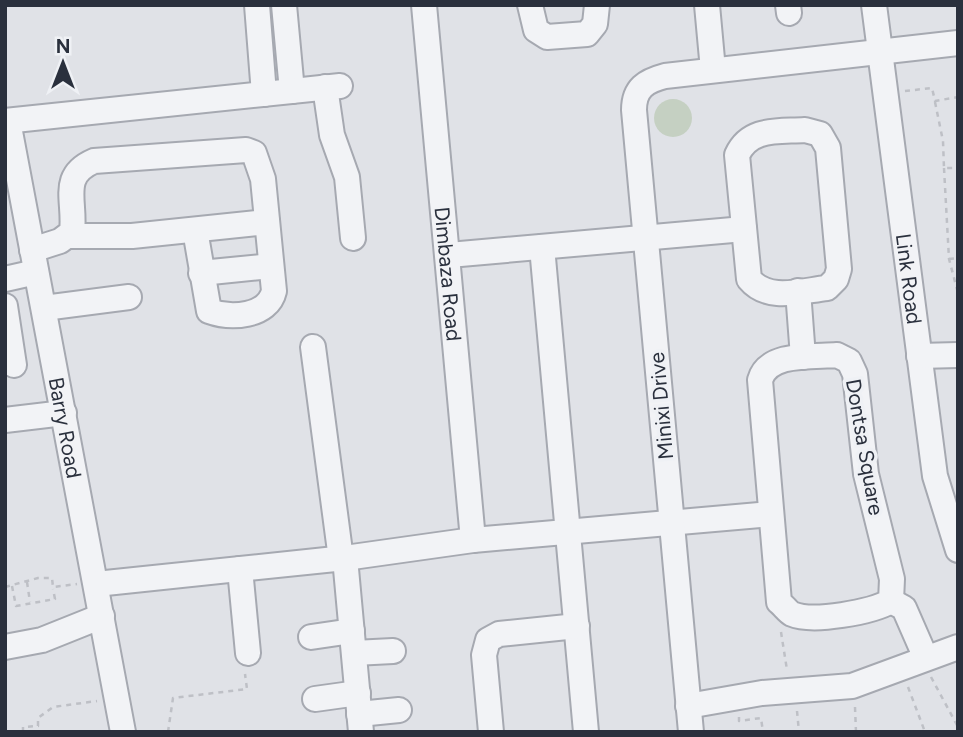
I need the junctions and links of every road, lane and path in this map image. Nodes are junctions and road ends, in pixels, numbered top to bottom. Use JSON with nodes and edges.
{"nodes":[{"id":1,"x":257,"y":5,"type":"edge"},
{"id":2,"x":284,"y":5,"type":"edge"},
{"id":3,"x":424,"y":5,"type":"edge"},
{"id":4,"x":530,"y":5,"type":"edge"},
{"id":5,"x":597,"y":5,"type":"edge"},
{"id":6,"x":706,"y":5,"type":"edge"},
{"id":7,"x":874,"y":5,"type":"edge"},
{"id":8,"x":958,"y":43,"type":"edge"},
{"id":9,"x":879,"y":51,"type":"junction"},
{"id":10,"x":713,"y":70,"type":"junction"},
{"id":11,"x":292,"y":91,"type":"junction"},
{"id":12,"x":884,"y":93,"type":"junction"},
{"id":13,"x":264,"y":94,"type":"junction"},
{"id":14,"x":958,"y":97,"type":"edge"},
{"id":15,"x":935,"y":101,"type":"junction"},
{"id":16,"x":7,"y":121,"type":"edge"},
{"id":17,"x":944,"y":168,"type":"junction"},
{"id":18,"x":958,"y":168,"type":"edge"},
{"id":19,"x":267,"y":222,"type":"junction"},
{"id":20,"x":744,"y":229,"type":"junction"},
{"id":21,"x":195,"y":230,"type":"junction"},
{"id":22,"x":69,"y":236,"type":"junction"},
{"id":23,"x":353,"y":238,"type":"dead end"},
{"id":24,"x":645,"y":238,"type":"junction"},
{"id":25,"x":542,"y":247,"type":"junction"},
{"id":26,"x":449,"y":255,"type":"junction"},
{"id":27,"x":958,"y":258,"type":"edge"},
{"id":28,"x":949,"y":259,"type":"junction"},
{"id":29,"x":34,"y":261,"type":"junction"},
{"id":30,"x":271,"y":266,"type":"junction"},
{"id":31,"x":201,"y":273,"type":"junction"},
{"id":32,"x":5,"y":279,"type":"edge"},
{"id":33,"x":798,"y":292,"type":"junction"},
{"id":34,"x":958,"y":293,"type":"edge"},
{"id":35,"x":129,"y":297,"type":"dead end"},
{"id":36,"x":5,"y":306,"type":"edge"},
{"id":37,"x":44,"y":308,"type":"junction"},
{"id":38,"x":313,"y":347,"type":"dead end"},
{"id":39,"x":958,"y":355,"type":"edge"},
{"id":40,"x":919,"y":356,"type":"junction"},
{"id":41,"x":803,"y":357,"type":"junction"},
{"id":42,"x":14,"y":365,"type":"dead end"},
{"id":43,"x":64,"y":413,"type":"junction"},
{"id":44,"x":5,"y":420,"type":"edge"},
{"id":45,"x":771,"y":514,"type":"junction"},
{"id":46,"x":672,"y":523,"type":"junction"},
{"id":47,"x":569,"y":532,"type":"junction"},
{"id":48,"x":473,"y":540,"type":"junction"},
{"id":49,"x":958,"y":550,"type":"edge"},
{"id":50,"x":343,"y":558,"type":"junction"},
{"id":51,"x":240,"y":569,"type":"junction"},
{"id":52,"x":27,"y":582,"type":"junction"},
{"id":53,"x":96,"y":584,"type":"junction"},
{"id":54,"x":12,"y":586,"type":"junction"},
{"id":55,"x":5,"y":587,"type":"edge"},
{"id":56,"x":53,"y":587,"type":"junction"},
{"id":57,"x":891,"y":601,"type":"junction"},
{"id":58,"x":30,"y":602,"type":"junction"},
{"id":59,"x":779,"y":602,"type":"junction"},
{"id":60,"x":102,"y":616,"type":"junction"},
{"id":61,"x":577,"y":626,"type":"junction"},
{"id":62,"x":311,"y":637,"type":"dead end"},
{"id":63,"x":353,"y":642,"type":"junction"},
{"id":64,"x":5,"y":647,"type":"edge"},
{"id":65,"x":958,"y":647,"type":"edge"},
{"id":66,"x":393,"y":651,"type":"dead end"},
{"id":67,"x":247,"y":653,"type":"joint"},
{"id":68,"x":927,"y":665,"type":"junction"},
{"id":69,"x":901,"y":667,"type":"junction"},
{"id":70,"x":852,"y":685,"type":"junction"},
{"id":71,"x":790,"y":690,"type":"junction"},
{"id":72,"x":117,"y":698,"type":"junction"},
{"id":73,"x":315,"y":699,"type":"dead end"},
{"id":74,"x":688,"y":706,"type":"junction"},
{"id":75,"x":399,"y":710,"type":"dead end"},
{"id":76,"x":359,"y":713,"type":"edge"},
{"id":77,"x":958,"y":727,"type":"edge"},
{"id":78,"x":23,"y":732,"type":"edge"},
{"id":79,"x":123,"y":732,"type":"edge"},
{"id":80,"x":168,"y":732,"type":"edge"},
{"id":81,"x":491,"y":732,"type":"edge"},
{"id":82,"x":586,"y":732,"type":"edge"},
{"id":83,"x":691,"y":732,"type":"edge"},
{"id":84,"x":856,"y":732,"type":"edge"},
{"id":85,"x":925,"y":732,"type":"edge"}],
"edges":[{"from":1,"to":13,"type":"street"},
{"from":2,"to":11,"type":"street"},
{"from":3,"to":26,"type":"street","name":"Dimbaza Road"},
{"from":4,"to":5,"type":"street"},
{"from":6,"to":10,"type":"street"},
{"from":7,"to":9,"type":"street","name":"Link Road"},
{"from":8,"to":9,"type":"street"},
{"from":9,"to":10,"type":"street"},
{"from":9,"to":12,"type":"street","name":"Link Road"},
{"from":10,"to":24,"type":"street","name":"Minixi Drive"},
{"from":11,"to":13,"type":"street"},
{"from":11,"to":23,"type":"street"},
{"from":12,"to":15,"type":"path"},
{"from":12,"to":40,"type":"street","name":"Link Road"},
{"from":13,"to":16,"type":"street"},
{"from":14,"to":15,"type":"path"},
{"from":15,"to":17,"type":"path"},
{"from":16,"to":29,"type":"street","name":"Barry Road"},
{"from":17,"to":18,"type":"path"},
{"from":17,"to":28,"type":"path"},
{"from":19,"to":21,"type":"street"},
{"from":19,"to":22,"type":"street"},
{"from":19,"to":30,"type":"street"},
{"from":20,"to":24,"type":"street"},
{"from":20,"to":33,"type":"street"},
{"from":20,"to":33,"type":"street"},
{"from":21,"to":22,"type":"street"},
{"from":21,"to":31,"type":"street"},
{"from":22,"to":29,"type":"street"},
{"from":24,"to":25,"type":"street"},
{"from":24,"to":46,"type":"street","name":"Minixi Drive"},
{"from":25,"to":26,"type":"street"},
{"from":25,"to":47,"type":"street"},
{"from":26,"to":48,"type":"street","name":"Dimbaza Road"},
{"from":27,"to":28,"type":"path"},
{"from":28,"to":34,"type":"path"},
{"from":29,"to":32,"type":"street"},
{"from":29,"to":37,"type":"street","name":"Barry Road"},
{"from":30,"to":31,"type":"street"},
{"from":30,"to":31,"type":"street"},
{"from":33,"to":41,"type":"street"},
{"from":35,"to":37,"type":"street"},
{"from":36,"to":42,"type":"street"},
{"from":37,"to":43,"type":"street","name":"Barry Road"},
{"from":38,"to":50,"type":"street"},
{"from":39,"to":40,"type":"street"},
{"from":40,"to":49,"type":"street","name":"Link Road"},
{"from":41,"to":45,"type":"street","name":"Dontsa Square"},
{"from":41,"to":57,"type":"street","name":"Dontsa Square"},
{"from":43,"to":44,"type":"street"},
{"from":43,"to":53,"type":"street","name":"Barry Road"},
{"from":45,"to":46,"type":"street"},
{"from":45,"to":59,"type":"street","name":"Dontsa Square"},
{"from":46,"to":47,"type":"street"},
{"from":46,"to":74,"type":"street","name":"Minixi Drive"},
{"from":47,"to":48,"type":"street"},
{"from":47,"to":61,"type":"street"},
{"from":48,"to":50,"type":"street"},
{"from":50,"to":51,"type":"street"},
{"from":50,"to":63,"type":"street"},
{"from":51,"to":53,"type":"street"},
{"from":51,"to":67,"type":"street"},
{"from":52,"to":54,"type":"path"},
{"from":52,"to":56,"type":"path"},
{"from":52,"to":58,"type":"path"},
{"from":53,"to":56,"type":"path"},
{"from":53,"to":60,"type":"street","name":"Barry Road"},
{"from":54,"to":55,"type":"path"},
{"from":54,"to":58,"type":"path"},
{"from":56,"to":58,"type":"path"},
{"from":57,"to":59,"type":"street"},
{"from":57,"to":68,"type":"street"},
{"from":59,"to":71,"type":"path"},
{"from":60,"to":64,"type":"street"},
{"from":60,"to":72,"type":"street","name":"Barry Road"},
{"from":61,"to":81,"type":"street"},
{"from":61,"to":82,"type":"street"},
{"from":62,"to":63,"type":"street"},
{"from":63,"to":66,"type":"street"},
{"from":63,"to":76,"type":"street"},
{"from":65,"to":68,"type":"street"},
{"from":67,"to":80,"type":"path"},
{"from":68,"to":69,"type":"street"},
{"from":68,"to":77,"type":"path"},
{"from":69,"to":70,"type":"street"},
{"from":69,"to":85,"type":"path"},
{"from":70,"to":71,"type":"street"},
{"from":70,"to":84,"type":"path"},
{"from":71,"to":74,"type":"street"},
{"from":72,"to":78,"type":"path"},
{"from":72,"to":79,"type":"street","name":"Barry Road"},
{"from":73,"to":76,"type":"street"},
{"from":74,"to":83,"type":"street","name":"Minixi Drive"},
{"from":75,"to":76,"type":"street"}]}
